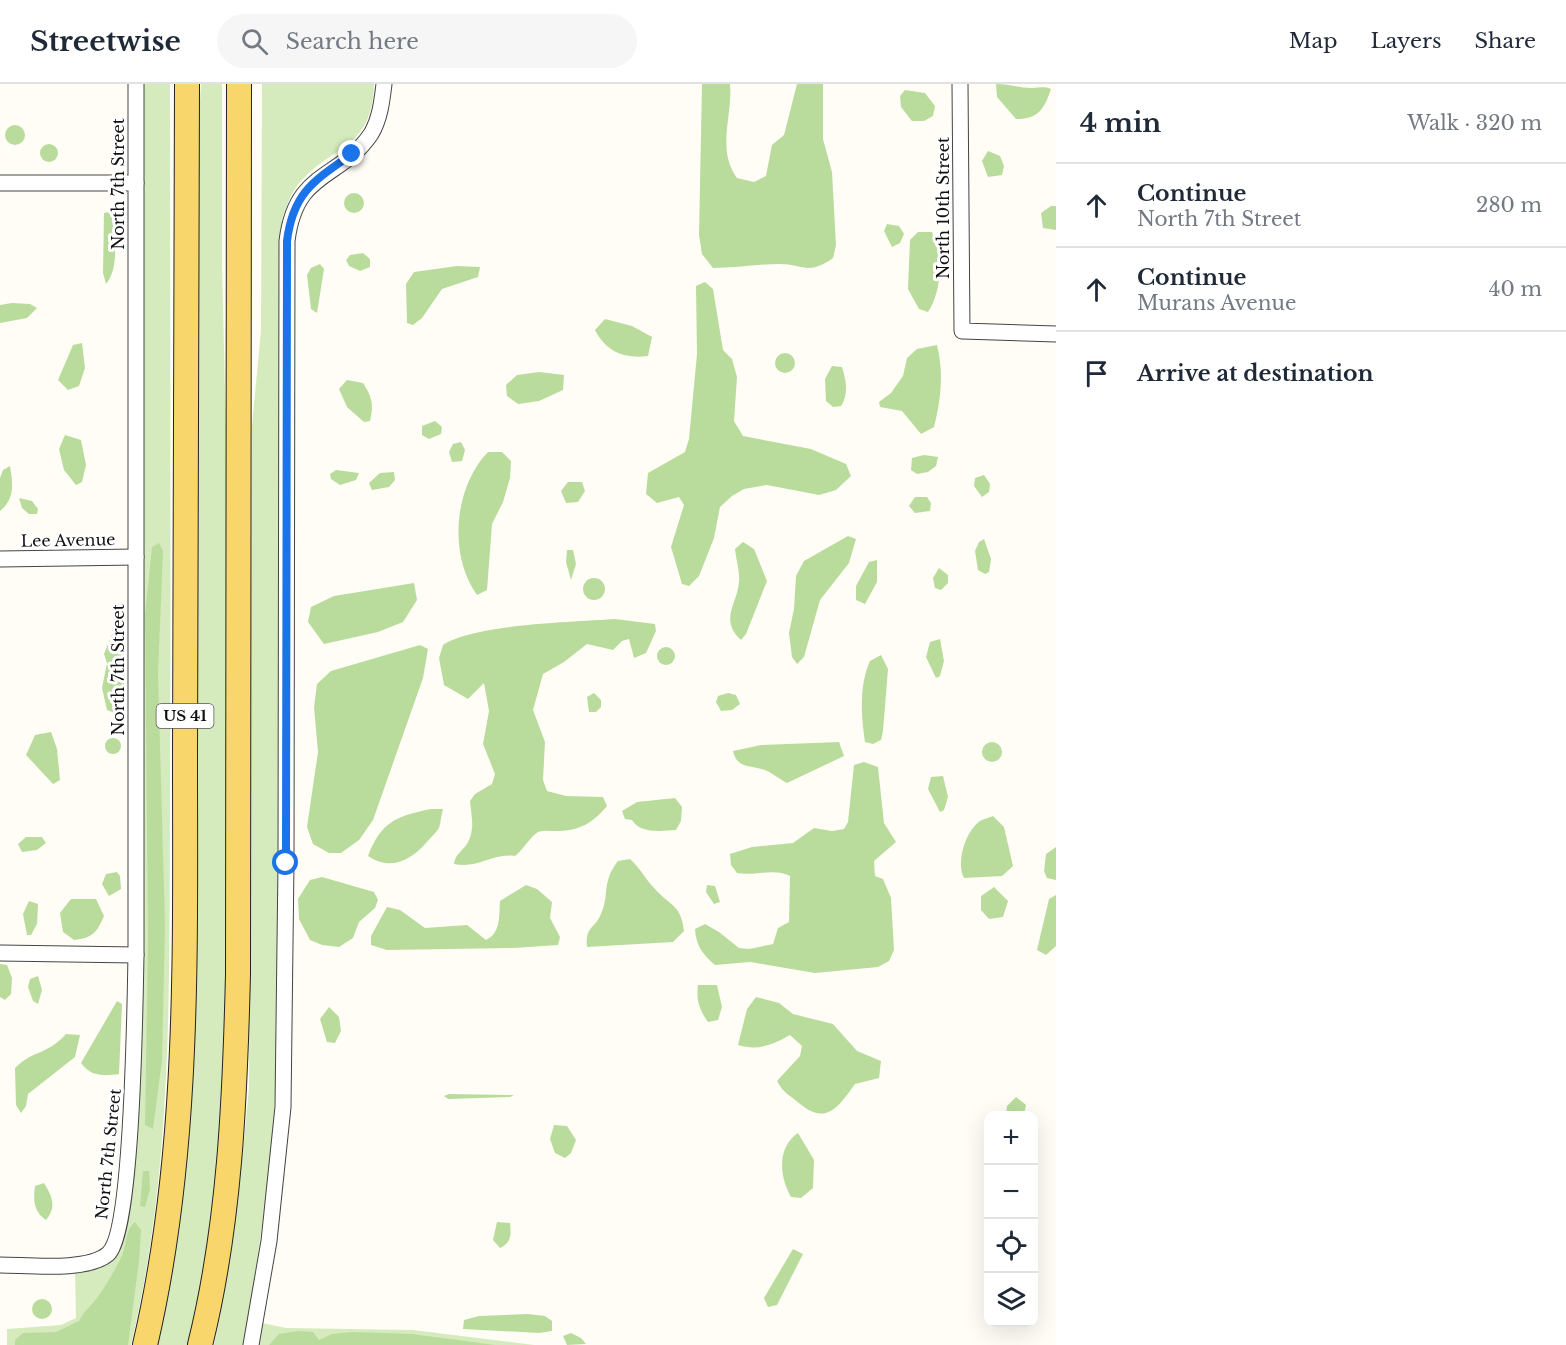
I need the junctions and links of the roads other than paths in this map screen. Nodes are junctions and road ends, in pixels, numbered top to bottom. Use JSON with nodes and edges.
{"nodes":[{"id":1,"x":136,"y":84,"type":"edge"},
{"id":2,"x":187,"y":84,"type":"edge"},
{"id":3,"x":239,"y":84,"type":"edge"},
{"id":4,"x":384,"y":84,"type":"edge"},
{"id":5,"x":960,"y":84,"type":"edge"},
{"id":6,"x":0,"y":183,"type":"edge"},
{"id":7,"x":136,"y":183,"type":"junction"},
{"id":8,"x":1056,"y":334,"type":"edge"},
{"id":9,"x":136,"y":557,"type":"junction"},
{"id":10,"x":0,"y":559,"type":"edge"},
{"id":11,"x":0,"y":954,"type":"edge"},
{"id":12,"x":136,"y":954,"type":"junction"},
{"id":13,"x":0,"y":1265,"type":"edge"},
{"id":14,"x":146,"y":1345,"type":"edge"},
{"id":15,"x":200,"y":1345,"type":"edge"},
{"id":16,"x":251,"y":1345,"type":"edge"}],
"edges":[{"from":1,"to":7,"type":"street","name":"North 7th Street"},
{"from":2,"to":14,"type":"main road","number":"US 41"},
{"from":3,"to":15,"type":"main road"},
{"from":4,"to":16,"type":"street"},
{"from":5,"to":8,"type":"street","name":"North 10th Street"},
{"from":6,"to":7,"type":"street"},
{"from":7,"to":9,"type":"street","name":"North 7th Street"},
{"from":9,"to":10,"type":"street","name":"Lee Avenue"},
{"from":9,"to":12,"type":"street","name":"North 7th Street"},
{"from":11,"to":12,"type":"street"},
{"from":12,"to":13,"type":"street","name":"North 7th Street"}]}
